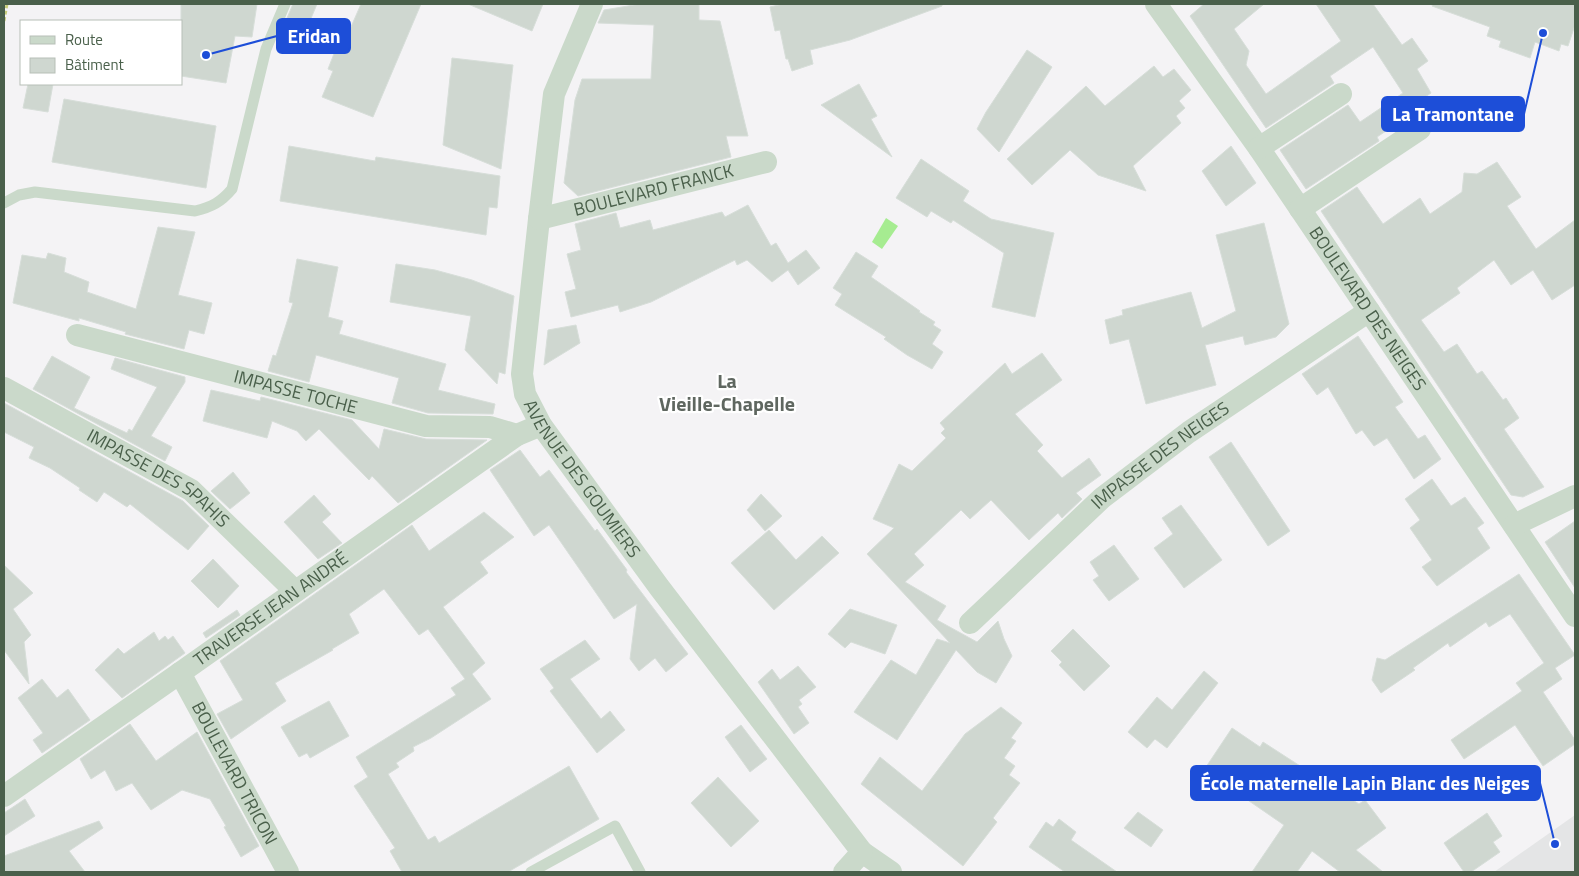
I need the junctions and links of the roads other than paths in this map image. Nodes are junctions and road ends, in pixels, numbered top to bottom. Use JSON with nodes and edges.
{"nodes":[{"id":1,"x":285,"y":4,"type":"edge"},
{"id":2,"x":592,"y":4,"type":"edge"},
{"id":3,"x":1156,"y":4,"type":"edge"},
{"id":4,"x":1341,"y":94,"type":"dead end"},
{"id":5,"x":1420,"y":130,"type":"dead end"},
{"id":6,"x":1259,"y":148,"type":"junction"},
{"id":7,"x":766,"y":162,"type":"dead end"},
{"id":8,"x":4,"y":204,"type":"edge"},
{"id":9,"x":1300,"y":209,"type":"junction"},
{"id":10,"x":538,"y":219,"type":"junction"},
{"id":11,"x":1369,"y":312,"type":"junction"},
{"id":12,"x":77,"y":335,"type":"dead end"},
{"id":13,"x":4,"y":388,"type":"edge"},
{"id":14,"x":541,"y":425,"type":"junction"},
{"id":15,"x":517,"y":435,"type":"junction"},
{"id":16,"x":1575,"y":496,"type":"edge"},
{"id":17,"x":1514,"y":525,"type":"junction"},
{"id":18,"x":295,"y":591,"type":"junction"},
{"id":19,"x":1575,"y":616,"type":"edge"},
{"id":20,"x":970,"y":624,"type":"dead end"},
{"id":21,"x":180,"y":673,"type":"junction"},
{"id":22,"x":4,"y":796,"type":"edge"},
{"id":23,"x":862,"y":852,"type":"junction"},
{"id":24,"x":288,"y":872,"type":"edge"},
{"id":25,"x":531,"y":872,"type":"edge"},
{"id":26,"x":640,"y":872,"type":"edge"},
{"id":27,"x":844,"y":872,"type":"edge"},
{"id":28,"x":891,"y":872,"type":"edge"}],
"edges":[{"from":1,"to":8,"type":"lane"},
{"from":2,"to":10,"type":"street","name":"AVENUE DES GOUMIERS"},
{"from":3,"to":6,"type":"street","name":"BOULEVARD DES NEIGES"},
{"from":4,"to":6,"type":"street"},
{"from":5,"to":9,"type":"street"},
{"from":6,"to":9,"type":"street","name":"BOULEVARD DES NEIGES"},
{"from":7,"to":10,"type":"street","name":"BOULEVARD FRANCK"},
{"from":9,"to":11,"type":"street","name":"BOULEVARD DES NEIGES"},
{"from":10,"to":14,"type":"street","name":"AVENUE DES GOUMIERS"},
{"from":11,"to":17,"type":"street","name":"BOULEVARD DES NEIGES"},
{"from":11,"to":20,"type":"street","name":"IMPASSE DES NEIGES"},
{"from":12,"to":15,"type":"street","name":"IMPASSE TOCHE"},
{"from":13,"to":18,"type":"street","name":"IMPASSE DES SPAHIS"},
{"from":14,"to":15,"type":"street","name":"TRAVERSE JEAN ANDRÉ"},
{"from":14,"to":23,"type":"street","name":"AVENUE DES GOUMIERS"},
{"from":15,"to":18,"type":"street","name":"TRAVERSE JEAN ANDRÉ"},
{"from":16,"to":17,"type":"street"},
{"from":17,"to":19,"type":"street","name":"BOULEVARD DES NEIGES"},
{"from":18,"to":21,"type":"street","name":"TRAVERSE JEAN ANDRÉ"},
{"from":21,"to":22,"type":"street","name":"TRAVERSE JEAN ANDRÉ"},
{"from":21,"to":24,"type":"street","name":"BOULEVARD TRICON"},
{"from":23,"to":27,"type":"street"},
{"from":23,"to":28,"type":"street","name":"AVENUE DES GOUMIERS"},
{"from":25,"to":26,"type":"lane"}]}
